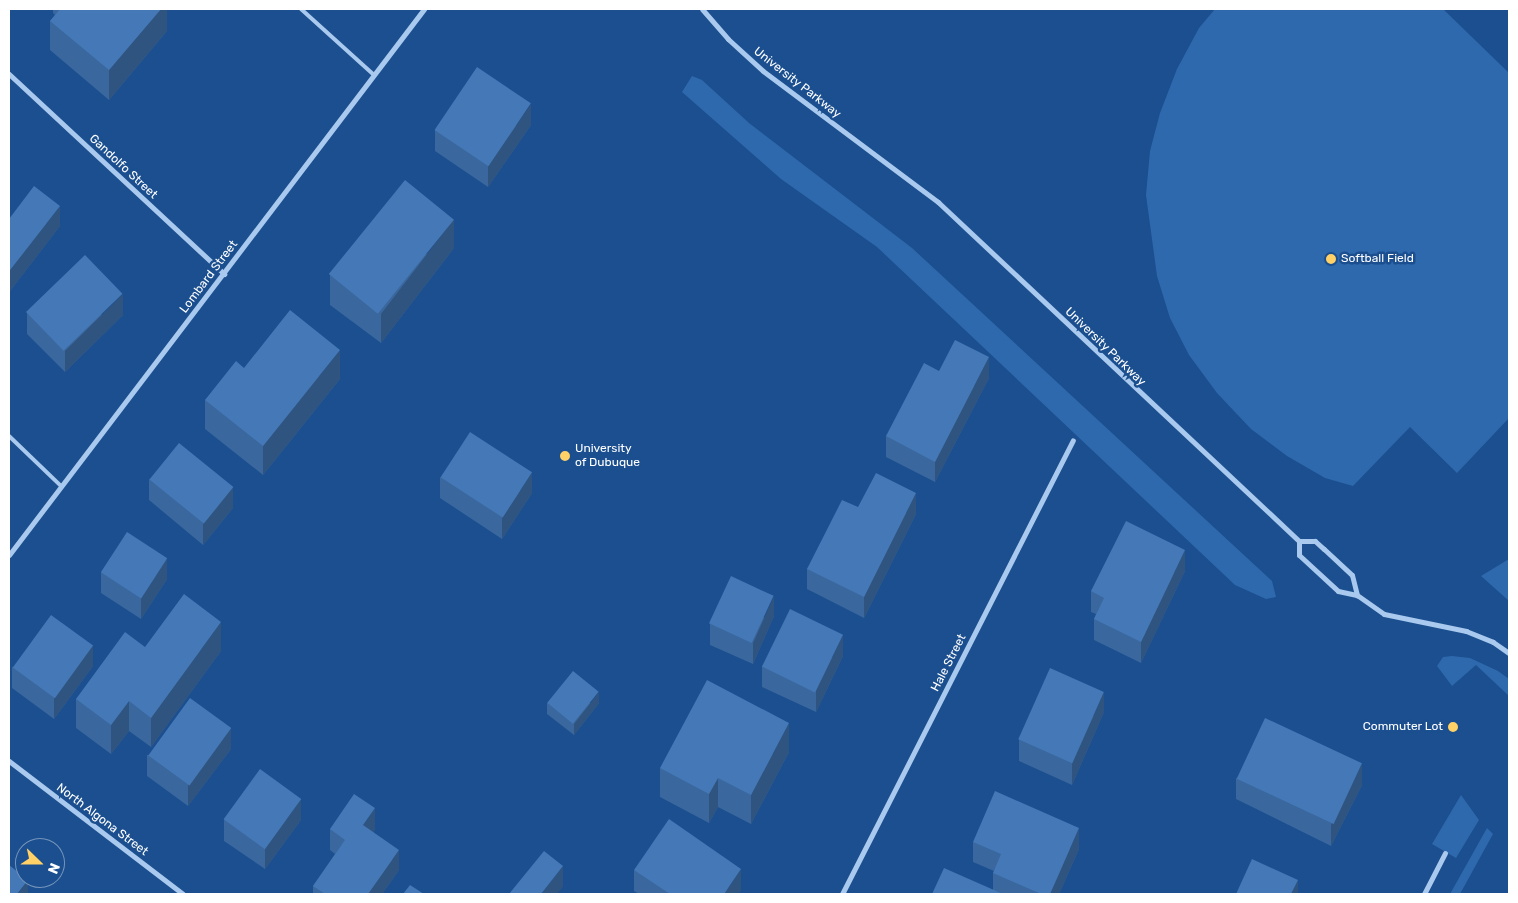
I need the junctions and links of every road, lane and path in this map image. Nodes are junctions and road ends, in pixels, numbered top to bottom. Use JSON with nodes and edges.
{"nodes":[{"id":1,"x":301,"y":9,"type":"edge"},
{"id":2,"x":424,"y":9,"type":"edge"},
{"id":3,"x":702,"y":9,"type":"edge"},
{"id":4,"x":9,"y":74,"type":"edge"},
{"id":5,"x":374,"y":75,"type":"junction"},
{"id":6,"x":224,"y":274,"type":"junction"},
{"id":7,"x":9,"y":436,"type":"edge"},
{"id":8,"x":1073,"y":440,"type":"dead end"},
{"id":9,"x":62,"y":486,"type":"junction"},
{"id":10,"x":1299,"y":541,"type":"junction"},
{"id":11,"x":9,"y":556,"type":"edge"},
{"id":12,"x":1356,"y":595,"type":"junction"},
{"id":13,"x":1509,"y":653,"type":"edge"},
{"id":14,"x":9,"y":761,"type":"edge"},
{"id":15,"x":1444,"y":853,"type":"dead end"},
{"id":16,"x":184,"y":894,"type":"edge"},
{"id":17,"x":842,"y":894,"type":"edge"},
{"id":18,"x":1424,"y":894,"type":"edge"}],
"edges":[{"from":1,"to":5,"type":"lane"},
{"from":2,"to":5,"type":"street","name":"Lombard Street"},
{"from":3,"to":10,"type":"street","name":"University Parkway"},
{"from":4,"to":6,"type":"street","name":"Gandolfo Street"},
{"from":5,"to":6,"type":"street","name":"Lombard Street"},
{"from":6,"to":9,"type":"street","name":"Lombard Street"},
{"from":7,"to":9,"type":"lane"},
{"from":8,"to":17,"type":"street","name":"Hale Street"},
{"from":9,"to":11,"type":"street","name":"Lombard Street"},
{"from":10,"to":12,"type":"street","name":"University Parkway"},
{"from":10,"to":12,"type":"street"},
{"from":12,"to":13,"type":"street","name":"University Parkway"},
{"from":14,"to":16,"type":"street","name":"North Algona Street"},
{"from":15,"to":18,"type":"street"}]}
